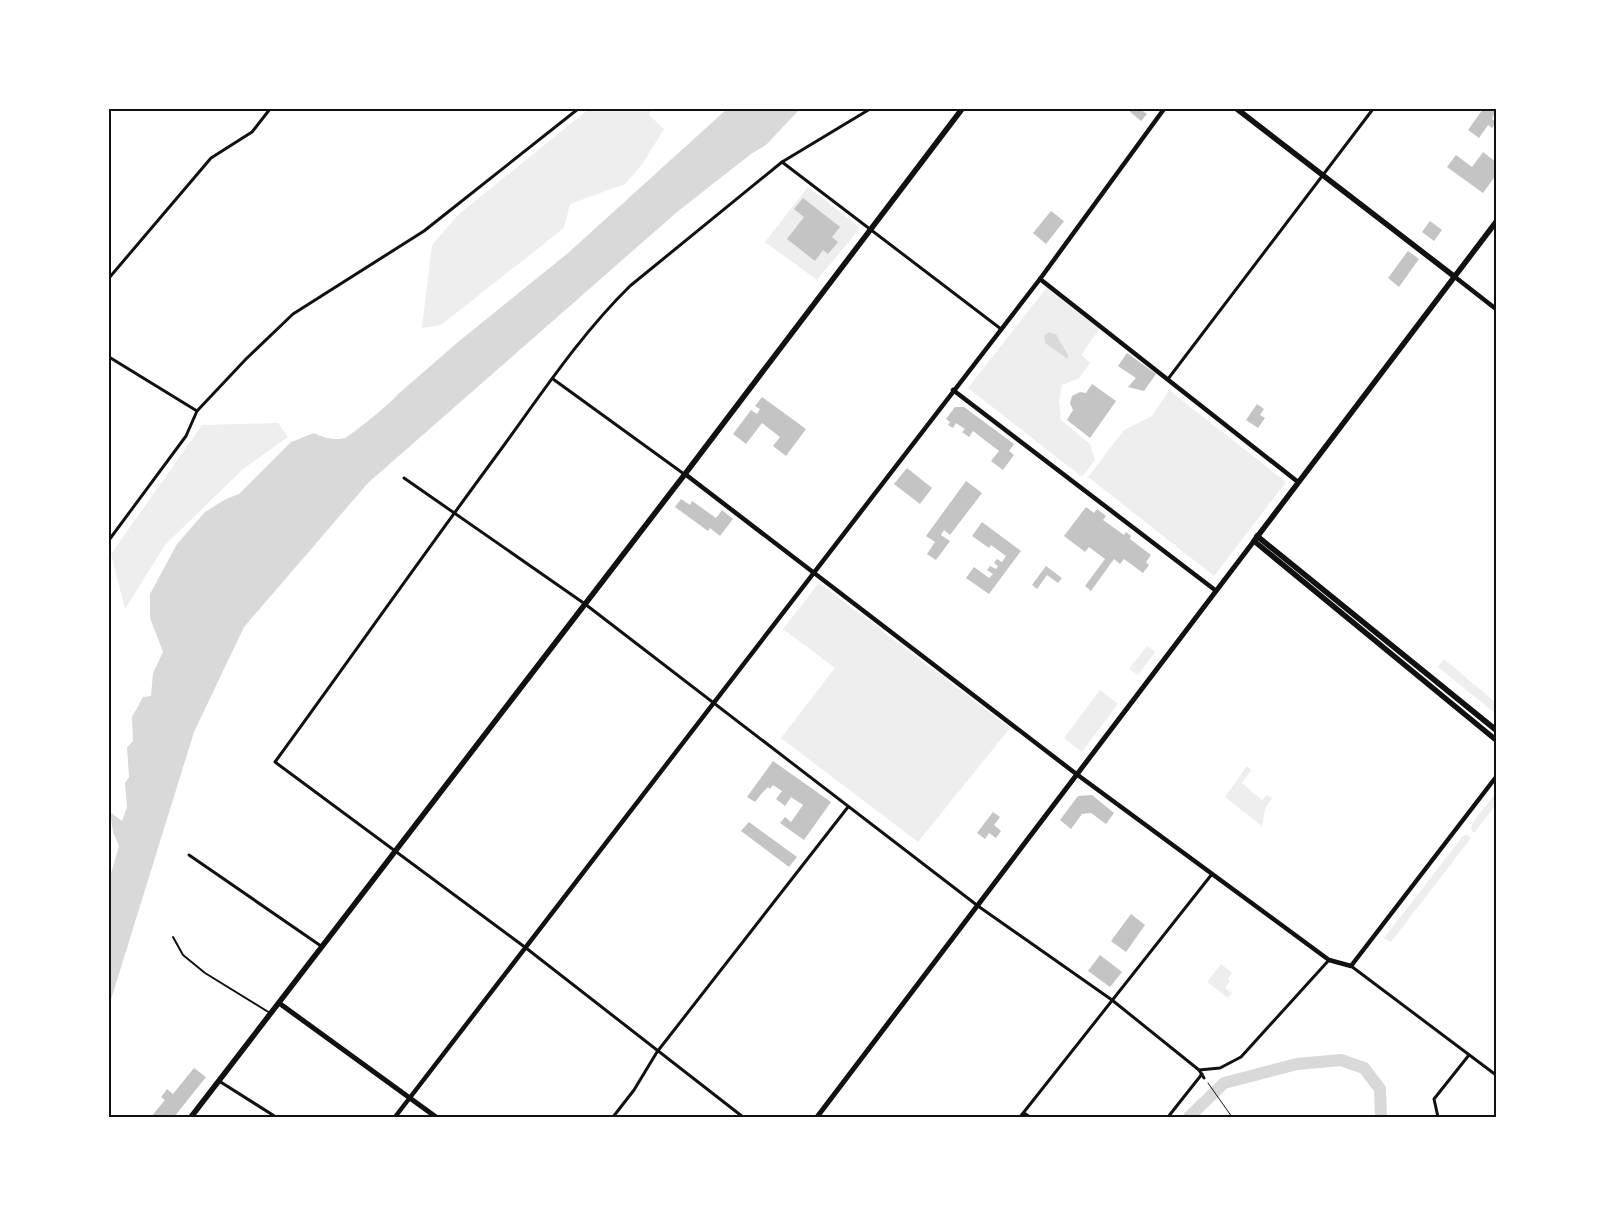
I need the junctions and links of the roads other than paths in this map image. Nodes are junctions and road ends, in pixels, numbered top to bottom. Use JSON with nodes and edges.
{"nodes":[{"id":1,"x":270,"y":109,"type":"edge"},
{"id":2,"x":578,"y":109,"type":"edge"},
{"id":3,"x":870,"y":109,"type":"edge"},
{"id":4,"x":962,"y":109,"type":"edge"},
{"id":5,"x":1164,"y":109,"type":"edge"},
{"id":6,"x":1237,"y":109,"type":"edge"},
{"id":7,"x":1373,"y":109,"type":"edge"},
{"id":8,"x":782,"y":162,"type":"junction"},
{"id":9,"x":1323,"y":175,"type":"junction"},
{"id":10,"x":1496,"y":222,"type":"edge"},
{"id":11,"x":870,"y":229,"type":"junction"},
{"id":12,"x":1455,"y":277,"type":"junction"},
{"id":13,"x":109,"y":278,"type":"edge"},
{"id":14,"x":1040,"y":279,"type":"junction"},
{"id":15,"x":1496,"y":308,"type":"edge"},
{"id":16,"x":1001,"y":329,"type":"junction"},
{"id":17,"x":109,"y":357,"type":"edge"},
{"id":18,"x":553,"y":379,"type":"junction"},
{"id":19,"x":1168,"y":379,"type":"junction"},
{"id":20,"x":953,"y":390,"type":"junction"},
{"id":21,"x":197,"y":411,"type":"junction"},
{"id":22,"x":685,"y":474,"type":"junction"},
{"id":23,"x":404,"y":478,"type":"dead end"},
{"id":24,"x":1298,"y":482,"type":"junction"},
{"id":25,"x":454,"y":513,"type":"junction"},
{"id":26,"x":1256,"y":539,"type":"junction"},
{"id":27,"x":109,"y":540,"type":"edge"},
{"id":28,"x":812,"y":573,"type":"junction"},
{"id":29,"x":1215,"y":590,"type":"junction"},
{"id":30,"x":584,"y":604,"type":"junction"},
{"id":31,"x":714,"y":702,"type":"junction"},
{"id":32,"x":1496,"y":730,"type":"edge"},
{"id":33,"x":1496,"y":740,"type":"edge"},
{"id":34,"x":1075,"y":773,"type":"junction"},
{"id":35,"x":1496,"y":777,"type":"edge"},
{"id":36,"x":848,"y":807,"type":"junction"},
{"id":37,"x":396,"y":851,"type":"junction"},
{"id":38,"x":189,"y":855,"type":"dead end"},
{"id":39,"x":1212,"y":873,"type":"junction"},
{"id":40,"x":978,"y":906,"type":"junction"},
{"id":41,"x":173,"y":937,"type":"dead end"},
{"id":42,"x":322,"y":947,"type":"junction"},
{"id":43,"x":526,"y":948,"type":"junction"},
{"id":44,"x":1329,"y":960,"type":"junction"},
{"id":45,"x":1350,"y":966,"type":"junction"},
{"id":46,"x":1112,"y":1000,"type":"junction"},
{"id":47,"x":279,"y":1003,"type":"junction"},
{"id":48,"x":271,"y":1013,"type":"junction"},
{"id":49,"x":657,"y":1052,"type":"junction"},
{"id":50,"x":1469,"y":1055,"type":"junction"},
{"id":51,"x":1199,"y":1070,"type":"junction"},
{"id":52,"x":1496,"y":1076,"type":"edge"},
{"id":53,"x":219,"y":1081,"type":"junction"},
{"id":54,"x":409,"y":1098,"type":"junction"},
{"id":55,"x":1024,"y":1113,"type":"junction"},
{"id":56,"x":191,"y":1117,"type":"edge"},
{"id":57,"x":276,"y":1117,"type":"edge"},
{"id":58,"x":395,"y":1117,"type":"edge"},
{"id":59,"x":436,"y":1117,"type":"edge"},
{"id":60,"x":612,"y":1117,"type":"edge"},
{"id":61,"x":743,"y":1117,"type":"edge"},
{"id":62,"x":817,"y":1117,"type":"edge"},
{"id":63,"x":1020,"y":1117,"type":"edge"},
{"id":64,"x":1030,"y":1117,"type":"edge"},
{"id":65,"x":1168,"y":1117,"type":"edge"},
{"id":66,"x":1438,"y":1117,"type":"edge"}],
"edges":[{"from":1,"to":13,"type":"street"},
{"from":2,"to":21,"type":"street"},
{"from":3,"to":8,"type":"street"},
{"from":4,"to":11,"type":"main road"},
{"from":5,"to":14,"type":"street"},
{"from":6,"to":9,"type":"main road"},
{"from":7,"to":9,"type":"street"},
{"from":8,"to":11,"type":"street"},
{"from":8,"to":18,"type":"street"},
{"from":9,"to":12,"type":"main road"},
{"from":9,"to":19,"type":"street"},
{"from":10,"to":12,"type":"main road"},
{"from":11,"to":16,"type":"street"},
{"from":11,"to":22,"type":"main road"},
{"from":12,"to":15,"type":"street"},
{"from":12,"to":24,"type":"main road"},
{"from":14,"to":16,"type":"street"},
{"from":14,"to":19,"type":"street"},
{"from":16,"to":20,"type":"street"},
{"from":17,"to":21,"type":"street"},
{"from":18,"to":22,"type":"street"},
{"from":18,"to":25,"type":"street"},
{"from":19,"to":24,"type":"street"},
{"from":20,"to":28,"type":"street"},
{"from":20,"to":29,"type":"street"},
{"from":21,"to":27,"type":"street"},
{"from":22,"to":28,"type":"street"},
{"from":22,"to":30,"type":"main road"},
{"from":23,"to":25,"type":"street"},
{"from":24,"to":26,"type":"main road"},
{"from":25,"to":30,"type":"street"},
{"from":25,"to":37,"type":"street"},
{"from":26,"to":29,"type":"main road"},
{"from":26,"to":32,"type":"main road"},
{"from":26,"to":33,"type":"main road"},
{"from":28,"to":31,"type":"street"},
{"from":28,"to":34,"type":"street"},
{"from":29,"to":34,"type":"main road"},
{"from":30,"to":31,"type":"street"},
{"from":30,"to":37,"type":"main road"},
{"from":31,"to":36,"type":"street"},
{"from":31,"to":43,"type":"street"},
{"from":34,"to":39,"type":"street"},
{"from":34,"to":40,"type":"main road"},
{"from":35,"to":45,"type":"street"},
{"from":36,"to":40,"type":"street"},
{"from":36,"to":49,"type":"street"},
{"from":37,"to":42,"type":"main road"},
{"from":37,"to":43,"type":"street"},
{"from":38,"to":42,"type":"street"},
{"from":39,"to":44,"type":"street"},
{"from":39,"to":46,"type":"street"},
{"from":40,"to":46,"type":"street"},
{"from":40,"to":62,"type":"main road"},
{"from":41,"to":48,"type":"lane"},
{"from":42,"to":47,"type":"main road"},
{"from":43,"to":49,"type":"street"},
{"from":43,"to":54,"type":"street"},
{"from":44,"to":45,"type":"street"},
{"from":44,"to":51,"type":"street"},
{"from":45,"to":50,"type":"street"},
{"from":46,"to":51,"type":"street"},
{"from":46,"to":55,"type":"street"},
{"from":47,"to":48,"type":"main road"},
{"from":47,"to":54,"type":"main road"},
{"from":48,"to":53,"type":"main road"},
{"from":49,"to":60,"type":"street"},
{"from":49,"to":61,"type":"street"},
{"from":50,"to":52,"type":"street"},
{"from":50,"to":66,"type":"street"},
{"from":51,"to":65,"type":"street"},
{"from":53,"to":56,"type":"main road"},
{"from":53,"to":57,"type":"street"},
{"from":54,"to":58,"type":"street"},
{"from":54,"to":59,"type":"main road"},
{"from":55,"to":63,"type":"street"},
{"from":55,"to":64,"type":"street"}]}
